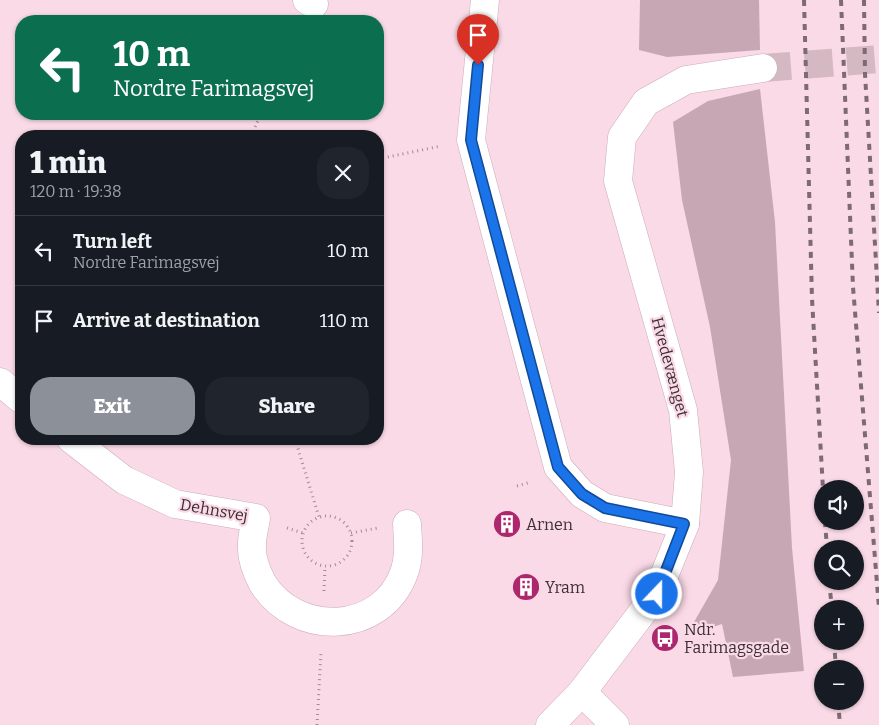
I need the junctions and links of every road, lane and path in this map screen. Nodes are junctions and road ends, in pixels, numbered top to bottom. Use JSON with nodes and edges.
{"nodes":[{"id":1,"x":485,"y":0,"type":"edge"},
{"id":2,"x":763,"y":68,"type":"tunnel mouth"},
{"id":3,"x":471,"y":140,"type":"junction"},
{"id":4,"x":384,"y":159,"type":"edge"},
{"id":5,"x":0,"y":382,"type":"edge"},
{"id":6,"x":15,"y":394,"type":"edge"},
{"id":7,"x":79,"y":445,"type":"edge"},
{"id":8,"x":297,"y":445,"type":"edge"},
{"id":9,"x":319,"y":517,"type":"junction"},
{"id":10,"x":406,"y":524,"type":"dead end"},
{"id":11,"x":684,"y":524,"type":"junction"},
{"id":12,"x":582,"y":692,"type":"junction"},
{"id":13,"x":550,"y":725,"type":"edge"},
{"id":14,"x":615,"y":725,"type":"edge"}],
"edges":[{"from":1,"to":3,"type":"street"},
{"from":2,"to":11,"type":"street","name":"Hvedevænget"},
{"from":3,"to":4,"type":"path"},
{"from":3,"to":11,"type":"street"},
{"from":5,"to":6,"type":"street"},
{"from":7,"to":10,"type":"street","name":"Dehnsvej"},
{"from":8,"to":9,"type":"path"},
{"from":9,"to":9,"type":"path"},
{"from":11,"to":12,"type":"street","name":"Hvedevænget"},
{"from":12,"to":13,"type":"street","name":"Hvedevænget"},
{"from":12,"to":14,"type":"street"}]}
